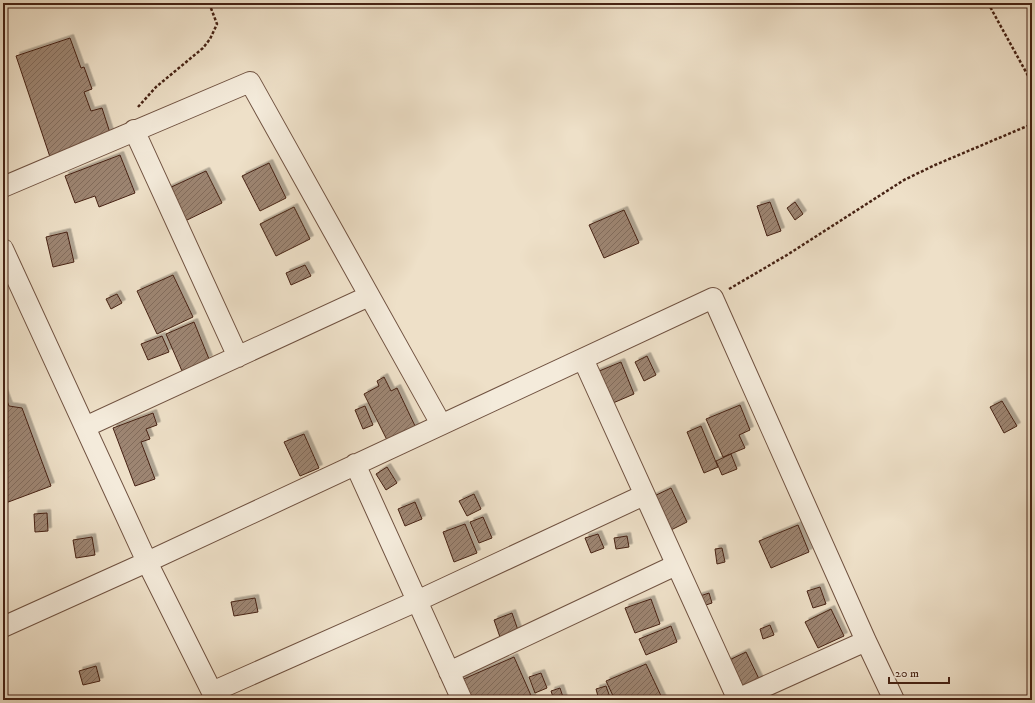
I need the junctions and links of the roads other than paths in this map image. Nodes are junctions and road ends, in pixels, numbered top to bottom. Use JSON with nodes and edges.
{"nodes":[{"id":1,"x":134,"y":130,"type":"junction"},
{"id":2,"x":3,"y":187,"type":"edge"},
{"id":3,"x":3,"y":249,"type":"edge"},
{"id":4,"x":369,"y":296,"type":"junction"},
{"id":5,"x":238,"y":356,"type":"junction"},
{"id":6,"x":583,"y":358,"type":"junction"},
{"id":7,"x":441,"y":424,"type":"junction"},
{"id":8,"x":85,"y":427,"type":"junction"},
{"id":9,"x":355,"y":464,"type":"junction"},
{"id":10,"x":644,"y":495,"type":"junction"},
{"id":11,"x":147,"y":562,"type":"junction"},
{"id":12,"x":676,"y":565,"type":"junction"},
{"id":13,"x":417,"y":601,"type":"junction"},
{"id":14,"x":3,"y":627,"type":"edge"},
{"id":15,"x":866,"y":641,"type":"junction"},
{"id":16,"x":449,"y":672,"type":"junction"},
{"id":17,"x":214,"y":696,"type":"edge"},
{"id":18,"x":462,"y":700,"type":"edge"},
{"id":19,"x":737,"y":700,"type":"edge"},
{"id":20,"x":894,"y":700,"type":"edge"}],
"edges":[{"from":1,"to":2,"type":"street"},
{"from":1,"to":4,"type":"street"},
{"from":1,"to":5,"type":"street"},
{"from":3,"to":8,"type":"street"},
{"from":4,"to":5,"type":"street"},
{"from":4,"to":7,"type":"street"},
{"from":5,"to":8,"type":"street"},
{"from":6,"to":7,"type":"street"},
{"from":6,"to":10,"type":"street"},
{"from":6,"to":15,"type":"street"},
{"from":7,"to":9,"type":"street"},
{"from":8,"to":11,"type":"street"},
{"from":9,"to":11,"type":"street"},
{"from":9,"to":13,"type":"street"},
{"from":10,"to":12,"type":"street"},
{"from":10,"to":13,"type":"street"},
{"from":11,"to":14,"type":"street"},
{"from":11,"to":17,"type":"street"},
{"from":12,"to":16,"type":"street"},
{"from":12,"to":19,"type":"street"},
{"from":13,"to":16,"type":"street"},
{"from":13,"to":17,"type":"street"},
{"from":15,"to":19,"type":"street"},
{"from":15,"to":20,"type":"street"},
{"from":16,"to":18,"type":"street"}]}
